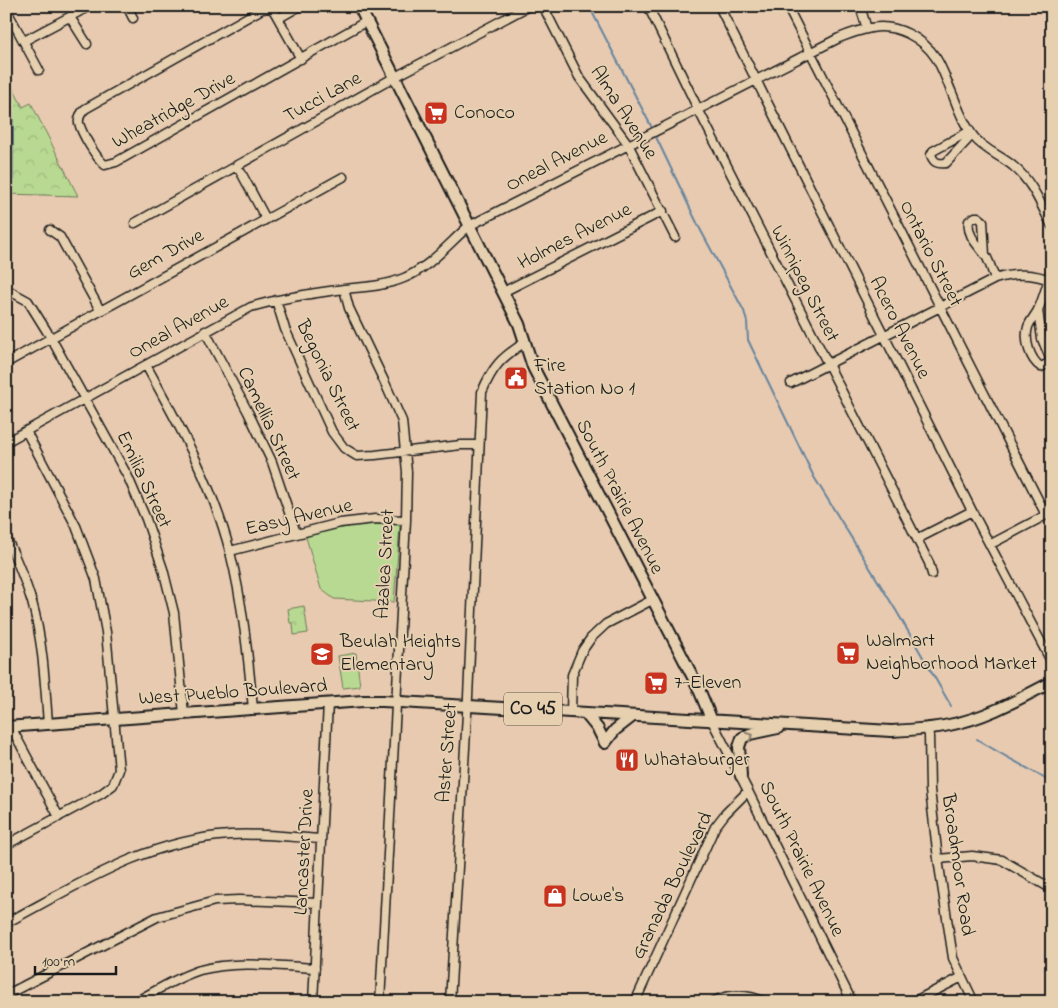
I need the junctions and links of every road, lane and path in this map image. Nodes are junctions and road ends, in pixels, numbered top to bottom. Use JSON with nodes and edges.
{"nodes":[{"id":1,"x":90,"y":6,"type":"edge"},
{"id":2,"x":127,"y":6,"type":"edge"},
{"id":3,"x":300,"y":6,"type":"edge"},
{"id":4,"x":359,"y":6,"type":"edge"},
{"id":5,"x":529,"y":6,"type":"edge"},
{"id":6,"x":543,"y":6,"type":"edge"},
{"id":7,"x":648,"y":6,"type":"edge"},
{"id":8,"x":718,"y":6,"type":"edge"},
{"id":9,"x":786,"y":6,"type":"edge"},
{"id":10,"x":860,"y":6,"type":"edge"},
{"id":11,"x":6,"y":9,"type":"edge"},
{"id":12,"x":70,"y":17,"type":"junction"},
{"id":13,"x":134,"y":18,"type":"dead end"},
{"id":14,"x":278,"y":18,"type":"junction"},
{"id":15,"x":367,"y":21,"type":"junction"},
{"id":16,"x":867,"y":29,"type":"junction"},
{"id":17,"x":24,"y":41,"type":"junction"},
{"id":18,"x":87,"y":44,"type":"dead end"},
{"id":19,"x":809,"y":52,"type":"junction"},
{"id":20,"x":301,"y":59,"type":"junction"},
{"id":21,"x":39,"y":70,"type":"dead end"},
{"id":22,"x":395,"y":77,"type":"junction"},
{"id":23,"x":755,"y":80,"type":"junction"},
{"id":24,"x":698,"y":109,"type":"junction"},
{"id":25,"x":971,"y":133,"type":"junction"},
{"id":26,"x":628,"y":144,"type":"junction"},
{"id":27,"x":237,"y":165,"type":"junction"},
{"id":28,"x":343,"y":177,"type":"dead end"},
{"id":29,"x":663,"y":210,"type":"junction"},
{"id":30,"x":266,"y":219,"type":"junction"},
{"id":31,"x":135,"y":223,"type":"dead end"},
{"id":32,"x":469,"y":226,"type":"junction"},
{"id":33,"x":1052,"y":226,"type":"edge"},
{"id":34,"x":50,"y":230,"type":"dead end"},
{"id":35,"x":675,"y":237,"type":"dead end"},
{"id":36,"x":985,"y":255,"type":"dead end"},
{"id":37,"x":1052,"y":268,"type":"edge"},
{"id":38,"x":995,"y":279,"type":"junction"},
{"id":39,"x":1050,"y":280,"type":"edge"},
{"id":40,"x":6,"y":289,"type":"edge"},
{"id":41,"x":344,"y":289,"type":"junction"},
{"id":42,"x":503,"y":292,"type":"junction"},
{"id":43,"x":276,"y":300,"type":"junction"},
{"id":44,"x":939,"y":308,"type":"junction"},
{"id":45,"x":100,"y":310,"type":"junction"},
{"id":46,"x":1038,"y":310,"type":"junction"},
{"id":47,"x":205,"y":331,"type":"junction"},
{"id":48,"x":884,"y":336,"type":"junction"},
{"id":49,"x":51,"y":338,"type":"junction"},
{"id":50,"x":524,"y":342,"type":"junction"},
{"id":51,"x":6,"y":363,"type":"edge"},
{"id":52,"x":826,"y":364,"type":"junction"},
{"id":53,"x":146,"y":365,"type":"junction"},
{"id":54,"x":791,"y":383,"type":"dead end"},
{"id":55,"x":85,"y":399,"type":"junction"},
{"id":56,"x":26,"y":432,"type":"junction"},
{"id":57,"x":6,"y":442,"type":"edge"},
{"id":58,"x":479,"y":445,"type":"junction"},
{"id":59,"x":406,"y":452,"type":"junction"},
{"id":60,"x":972,"y":511,"type":"junction"},
{"id":61,"x":1049,"y":513,"type":"edge"},
{"id":62,"x":406,"y":520,"type":"junction"},
{"id":63,"x":296,"y":533,"type":"junction"},
{"id":64,"x":6,"y":537,"type":"edge"},
{"id":65,"x":917,"y":539,"type":"junction"},
{"id":66,"x":991,"y":544,"type":"junction"},
{"id":67,"x":230,"y":551,"type":"junction"},
{"id":68,"x":932,"y":574,"type":"dead end"},
{"id":69,"x":652,"y":600,"type":"junction"},
{"id":70,"x":1052,"y":663,"type":"edge"},
{"id":71,"x":1052,"y":682,"type":"edge"},
{"id":72,"x":395,"y":701,"type":"junction"},
{"id":73,"x":328,"y":703,"type":"junction"},
{"id":74,"x":467,"y":705,"type":"junction"},
{"id":75,"x":253,"y":709,"type":"junction"},
{"id":76,"x":571,"y":712,"type":"junction"},
{"id":77,"x":585,"y":713,"type":"junction"},
{"id":78,"x":184,"y":714,"type":"junction"},
{"id":79,"x":633,"y":716,"type":"junction"},
{"id":80,"x":115,"y":719,"type":"junction"},
{"id":81,"x":712,"y":721,"type":"junction"},
{"id":82,"x":48,"y":724,"type":"junction"},
{"id":83,"x":795,"y":725,"type":"junction"},
{"id":84,"x":9,"y":727,"type":"edge"},
{"id":85,"x":926,"y":728,"type":"junction"},
{"id":86,"x":741,"y":776,"type":"junction"},
{"id":87,"x":748,"y":790,"type":"junction"},
{"id":88,"x":59,"y":816,"type":"junction"},
{"id":89,"x":321,"y":839,"type":"junction"},
{"id":90,"x":6,"y":844,"type":"edge"},
{"id":91,"x":938,"y":859,"type":"junction"},
{"id":92,"x":1052,"y":889,"type":"edge"},
{"id":93,"x":318,"y":903,"type":"junction"},
{"id":94,"x":6,"y":923,"type":"edge"},
{"id":95,"x":315,"y":968,"type":"junction"},
{"id":96,"x":962,"y":977,"type":"junction"},
{"id":97,"x":6,"y":995,"type":"edge"},
{"id":98,"x":134,"y":1002,"type":"edge"},
{"id":99,"x":313,"y":1002,"type":"edge"},
{"id":100,"x":380,"y":1002,"type":"edge"},
{"id":101,"x":450,"y":1002,"type":"edge"},
{"id":102,"x":635,"y":1002,"type":"edge"},
{"id":103,"x":713,"y":1002,"type":"edge"},
{"id":104,"x":765,"y":1002,"type":"edge"},
{"id":105,"x":852,"y":1002,"type":"edge"},
{"id":106,"x":913,"y":1002,"type":"edge"},
{"id":107,"x":974,"y":1002,"type":"edge"}],
"edges":[{"from":1,"to":12,"type":"street"},
{"from":2,"to":13,"type":"street"},
{"from":3,"to":14,"type":"street"},
{"from":4,"to":15,"type":"main road","name":"South Prairie Avenue"},
{"from":5,"to":22,"type":"street","name":"Tucci Lane"},
{"from":6,"to":26,"type":"street","name":"Alma Avenue"},
{"from":7,"to":24,"type":"street","name":"Winnipeg Street"},
{"from":8,"to":23,"type":"street","name":"Acero Avenue"},
{"from":9,"to":19,"type":"street","name":"Ontario Street"},
{"from":10,"to":16,"type":"street"},
{"from":11,"to":17,"type":"street"},
{"from":12,"to":17,"type":"street"},
{"from":12,"to":18,"type":"street"},
{"from":14,"to":20,"type":"street"},
{"from":14,"to":20,"type":"street","name":"Wheatridge Drive"},
{"from":15,"to":20,"type":"street","name":"Wheatridge Drive"},
{"from":15,"to":22,"type":"main road","name":"South Prairie Avenue"},
{"from":16,"to":19,"type":"street","name":"Oneal Avenue"},
{"from":16,"to":25,"type":"street","name":"Oneal Avenue"},
{"from":17,"to":21,"type":"street"},
{"from":19,"to":23,"type":"street","name":"Oneal Avenue"},
{"from":19,"to":44,"type":"street","name":"Ontario Street"},
{"from":22,"to":27,"type":"street","name":"Tucci Lane"},
{"from":22,"to":32,"type":"main road","name":"South Prairie Avenue"},
{"from":23,"to":24,"type":"street","name":"Oneal Avenue"},
{"from":23,"to":48,"type":"street","name":"Acero Avenue"},
{"from":24,"to":26,"type":"street","name":"Oneal Avenue"},
{"from":24,"to":52,"type":"street","name":"Winnipeg Street"},
{"from":25,"to":25,"type":"street"},
{"from":25,"to":33,"type":"street","name":"Oneal Avenue"},
{"from":26,"to":29,"type":"street","name":"Alma Avenue"},
{"from":26,"to":32,"type":"street","name":"Oneal Avenue"},
{"from":27,"to":30,"type":"street"},
{"from":27,"to":31,"type":"street","name":"Tucci Lane"},
{"from":28,"to":30,"type":"street","name":"Gem Drive"},
{"from":29,"to":35,"type":"street","name":"Alma Avenue"},
{"from":29,"to":42,"type":"street","name":"Holmes Avenue"},
{"from":30,"to":45,"type":"street","name":"Gem Drive"},
{"from":32,"to":41,"type":"street","name":"Oneal Avenue"},
{"from":32,"to":42,"type":"main road","name":"South Prairie Avenue"},
{"from":34,"to":45,"type":"street"},
{"from":36,"to":38,"type":"street"},
{"from":37,"to":39,"type":"street"},
{"from":38,"to":39,"type":"street"},
{"from":38,"to":44,"type":"street"},
{"from":39,"to":46,"type":"street"},
{"from":40,"to":49,"type":"street","name":"Emilia Street"},
{"from":41,"to":43,"type":"street","name":"Oneal Avenue"},
{"from":41,"to":59,"type":"street","name":"Azalea Street"},
{"from":42,"to":50,"type":"main road","name":"South Prairie Avenue"},
{"from":43,"to":47,"type":"street","name":"Oneal Avenue"},
{"from":43,"to":59,"type":"street","name":"Begonia Street"},
{"from":44,"to":48,"type":"street"},
{"from":44,"to":61,"type":"street","name":"Ontario Street"},
{"from":45,"to":49,"type":"street","name":"Gem Drive"},
{"from":46,"to":46,"type":"street"},
{"from":47,"to":53,"type":"street","name":"Oneal Avenue"},
{"from":47,"to":63,"type":"street","name":"Camellia Street"},
{"from":48,"to":52,"type":"street"},
{"from":48,"to":60,"type":"street","name":"Acero Avenue"},
{"from":49,"to":51,"type":"street","name":"Gem Drive"},
{"from":49,"to":55,"type":"street","name":"Emilia Street"},
{"from":50,"to":58,"type":"street","name":"Aster Street"},
{"from":50,"to":69,"type":"main road","name":"South Prairie Avenue"},
{"from":52,"to":54,"type":"street"},
{"from":52,"to":65,"type":"street","name":"Winnipeg Street"},
{"from":53,"to":55,"type":"street","name":"Oneal Avenue"},
{"from":53,"to":67,"type":"street"},
{"from":55,"to":56,"type":"street","name":"Oneal Avenue"},
{"from":55,"to":78,"type":"street","name":"Emilia Street"},
{"from":56,"to":57,"type":"street","name":"Oneal Avenue"},
{"from":56,"to":80,"type":"street"},
{"from":58,"to":59,"type":"street","name":"Begonia Street"},
{"from":58,"to":74,"type":"street","name":"Aster Street"},
{"from":59,"to":62,"type":"street","name":"Azalea Street"},
{"from":60,"to":65,"type":"street"},
{"from":60,"to":66,"type":"street","name":"Acero Avenue"},
{"from":61,"to":66,"type":"street"},
{"from":62,"to":63,"type":"street","name":"Easy Avenue"},
{"from":62,"to":72,"type":"street","name":"Azalea Street"},
{"from":63,"to":67,"type":"street","name":"Easy Avenue"},
{"from":64,"to":82,"type":"street"},
{"from":65,"to":68,"type":"street","name":"Winnipeg Street"},
{"from":66,"to":70,"type":"street","name":"Acero Avenue"},
{"from":67,"to":75,"type":"street"},
{"from":69,"to":76,"type":"street"},
{"from":69,"to":81,"type":"main road","name":"South Prairie Avenue"},
{"from":71,"to":85,"type":"main road","name":"West Pueblo Boulevard","number":"CO 45"},
{"from":72,"to":73,"type":"main road","name":"West Pueblo Boulevard","number":"CO 45"},
{"from":72,"to":74,"type":"main road","name":"West Pueblo Boulevard","number":"CO 45"},
{"from":72,"to":100,"type":"street","name":"Azalea Street"},
{"from":73,"to":75,"type":"main road","name":"West Pueblo Boulevard","number":"CO 45"},
{"from":73,"to":89,"type":"street","name":"Lancaster Drive"},
{"from":74,"to":76,"type":"main road","name":"West Pueblo Boulevard","number":"CO 45"},
{"from":74,"to":101,"type":"street","name":"Aster Street"},
{"from":75,"to":78,"type":"main road","name":"West Pueblo Boulevard","number":"CO 45"},
{"from":76,"to":77,"type":"main road","name":"West Pueblo Boulevard","number":"CO 45"},
{"from":77,"to":79,"type":"main road","name":"West Pueblo Boulevard","number":"CO 45"},
{"from":77,"to":79,"type":"main road"},
{"from":78,"to":80,"type":"main road","name":"West Pueblo Boulevard","number":"CO 45"},
{"from":79,"to":81,"type":"main road","name":"West Pueblo Boulevard","number":"CO 45"},
{"from":80,"to":82,"type":"main road","name":"West Pueblo Boulevard","number":"CO 45"},
{"from":80,"to":88,"type":"street"},
{"from":81,"to":83,"type":"main road","name":"West Pueblo Boulevard","number":"CO 45"},
{"from":81,"to":86,"type":"street","name":"South Prairie Avenue"},
{"from":82,"to":84,"type":"main road","name":"West Pueblo Boulevard","number":"CO 45"},
{"from":83,"to":85,"type":"main road","name":"West Pueblo Boulevard","number":"CO 45"},
{"from":86,"to":83,"type":"main road","one_way":true},
{"from":84,"to":88,"type":"street"},
{"from":85,"to":91,"type":"street","name":"Broadmoor Road"},
{"from":86,"to":87,"type":"street","name":"South Prairie Avenue"},
{"from":87,"to":102,"type":"street","name":"Granada Boulevard"},
{"from":87,"to":105,"type":"street","name":"South Prairie Avenue"},
{"from":88,"to":90,"type":"street"},
{"from":89,"to":93,"type":"street","name":"Lancaster Drive"},
{"from":89,"to":94,"type":"street"},
{"from":91,"to":92,"type":"street"},
{"from":91,"to":96,"type":"street","name":"Broadmoor Road"},
{"from":93,"to":95,"type":"street","name":"Lancaster Drive"},
{"from":93,"to":97,"type":"street"},
{"from":95,"to":98,"type":"street"},
{"from":95,"to":99,"type":"street","name":"Lancaster Drive"},
{"from":96,"to":106,"type":"street"},
{"from":96,"to":107,"type":"street","name":"Broadmoor Road"},
{"from":103,"to":104,"type":"street"}]}
